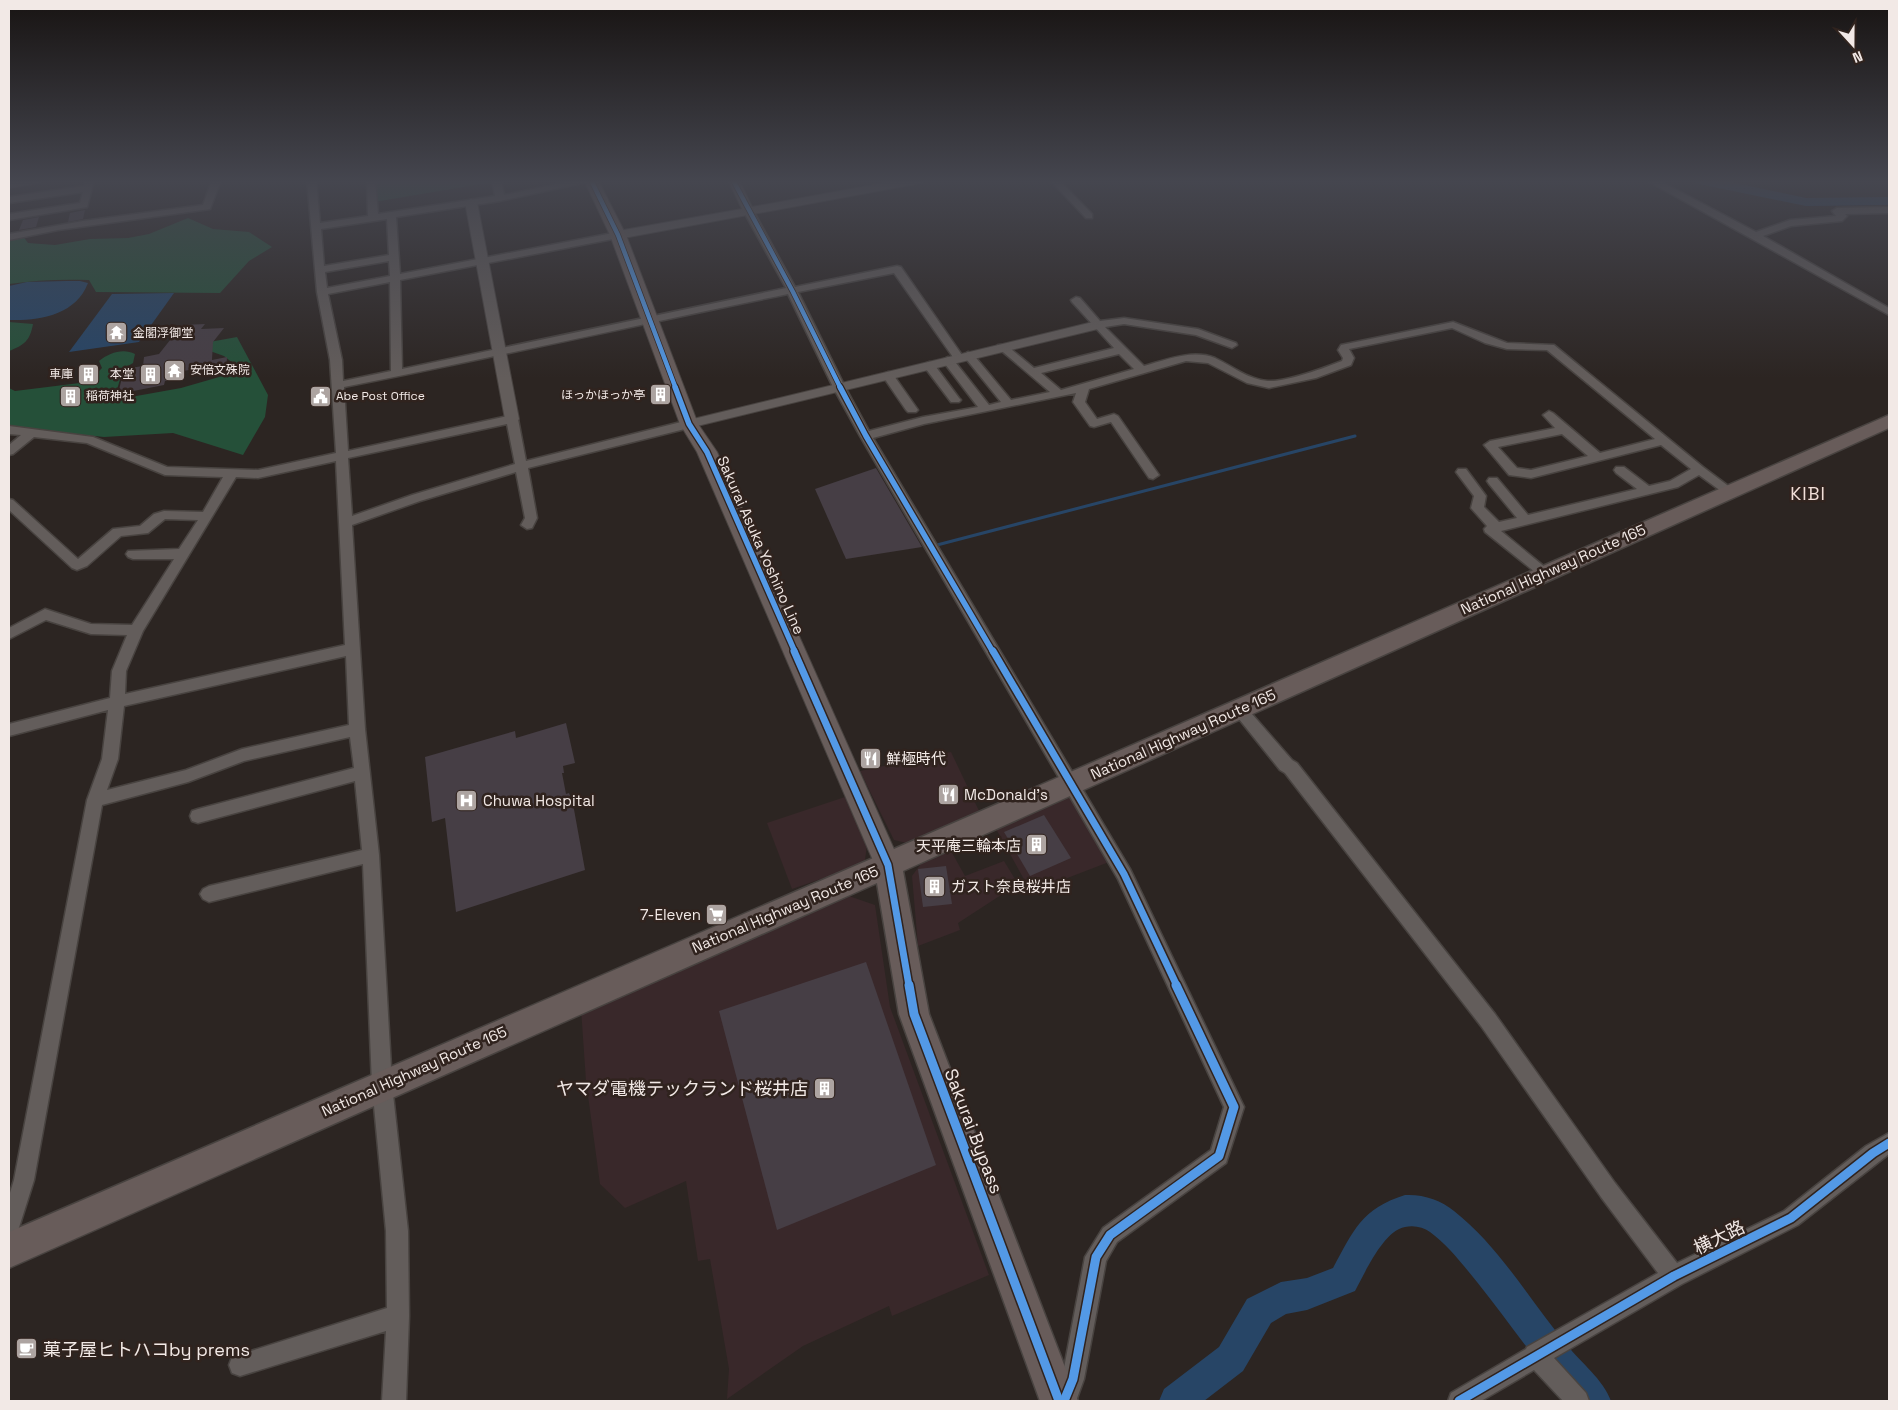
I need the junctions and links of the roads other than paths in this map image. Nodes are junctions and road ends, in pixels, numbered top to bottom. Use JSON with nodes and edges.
{"nodes":[{"id":1,"x":318,"y":246,"type":"edge"},
{"id":2,"x":393,"y":246,"type":"edge"},
{"id":3,"x":478,"y":246,"type":"edge"},
{"id":4,"x":563,"y":246,"type":"edge"},
{"id":5,"x":622,"y":246,"type":"edge"},
{"id":6,"x":767,"y":246,"type":"edge"},
{"id":7,"x":1773,"y":246,"type":"edge"},
{"id":8,"x":394,"y":256,"type":"junction"},
{"id":9,"x":481,"y":262,"type":"junction"},
{"id":10,"x":321,"y":270,"type":"junction"},
{"id":11,"x":395,"y":277,"type":"junction"},
{"id":12,"x":792,"y":291,"type":"junction"},
{"id":13,"x":322,"y":292,"type":"junction"},
{"id":14,"x":1076,"y":300,"type":"dead end"},
{"id":15,"x":1887,"y":309,"type":"edge"},
{"id":16,"x":650,"y":318,"type":"junction"},
{"id":17,"x":1097,"y":325,"type":"junction"},
{"id":18,"x":1232,"y":345,"type":"dead end"},
{"id":19,"x":1002,"y":347,"type":"junction"},
{"id":20,"x":1122,"y":350,"type":"junction"},
{"id":21,"x":499,"y":353,"type":"junction"},
{"id":22,"x":958,"y":358,"type":"junction"},
{"id":23,"x":928,"y":365,"type":"junction"},
{"id":24,"x":1142,"y":371,"type":"junction"},
{"id":25,"x":1032,"y":372,"type":"junction"},
{"id":26,"x":397,"y":373,"type":"junction"},
{"id":27,"x":888,"y":375,"type":"junction"},
{"id":28,"x":338,"y":384,"type":"junction"},
{"id":29,"x":839,"y":387,"type":"junction"},
{"id":30,"x":1084,"y":387,"type":"junction"},
{"id":31,"x":1059,"y":394,"type":"junction"},
{"id":32,"x":955,"y":400,"type":"dead end"},
{"id":33,"x":1009,"y":404,"type":"junction"},
{"id":34,"x":986,"y":409,"type":"junction"},
{"id":35,"x":912,"y":410,"type":"dead end"},
{"id":36,"x":1549,"y":415,"type":"dead end"},
{"id":37,"x":512,"y":419,"type":"junction"},
{"id":38,"x":1889,"y":421,"type":"edge"},
{"id":39,"x":689,"y":424,"type":"junction"},
{"id":40,"x":9,"y":430,"type":"edge"},
{"id":41,"x":1564,"y":430,"type":"junction"},
{"id":42,"x":32,"y":432,"type":"junction"},
{"id":43,"x":866,"y":436,"type":"junction"},
{"id":44,"x":1664,"y":441,"type":"junction"},
{"id":45,"x":9,"y":451,"type":"edge"},
{"id":46,"x":343,"y":455,"type":"junction"},
{"id":47,"x":1596,"y":456,"type":"junction"},
{"id":48,"x":521,"y":466,"type":"junction"},
{"id":49,"x":1620,"y":470,"type":"dead end"},
{"id":50,"x":1699,"y":470,"type":"junction"},
{"id":51,"x":1462,"y":472,"type":"dead end"},
{"id":52,"x":231,"y":474,"type":"junction"},
{"id":53,"x":1153,"y":475,"type":"dead end"},
{"id":54,"x":1493,"y":481,"type":"dead end"},
{"id":55,"x":1646,"y":490,"type":"junction"},
{"id":56,"x":1728,"y":491,"type":"junction"},
{"id":57,"x":9,"y":503,"type":"edge"},
{"id":58,"x":14,"y":515,"type":"edge"},
{"id":59,"x":206,"y":516,"type":"junction"},
{"id":60,"x":1525,"y":520,"type":"junction"},
{"id":61,"x":346,"y":522,"type":"junction"},
{"id":62,"x":527,"y":525,"type":"dead end"},
{"id":63,"x":1496,"y":527,"type":"junction"},
{"id":64,"x":133,"y":554,"type":"dead end"},
{"id":65,"x":183,"y":554,"type":"junction"},
{"id":66,"x":1545,"y":573,"type":"junction"},
{"id":67,"x":136,"y":630,"type":"junction"},
{"id":68,"x":9,"y":634,"type":"edge"},
{"id":69,"x":352,"y":649,"type":"junction"},
{"id":70,"x":117,"y":702,"type":"junction"},
{"id":71,"x":1240,"y":710,"type":"junction"},
{"id":72,"x":357,"y":729,"type":"junction"},
{"id":73,"x":9,"y":730,"type":"edge"},
{"id":74,"x":361,"y":773,"type":"junction"},
{"id":75,"x":1070,"y":784,"type":"junction"},
{"id":76,"x":95,"y":800,"type":"junction"},
{"id":77,"x":198,"y":816,"type":"dead end"},
{"id":78,"x":371,"y":855,"type":"junction"},
{"id":79,"x":888,"y":865,"type":"junction"},
{"id":80,"x":209,"y":894,"type":"dead end"},
{"id":81,"x":382,"y":1085,"type":"junction"},
{"id":82,"x":1889,"y":1143,"type":"edge"},
{"id":83,"x":13,"y":1205,"type":"edge"},
{"id":84,"x":9,"y":1230,"type":"edge"},
{"id":85,"x":9,"y":1250,"type":"edge"},
{"id":86,"x":1674,"y":1276,"type":"junction"},
{"id":87,"x":398,"y":1316,"type":"junction"},
{"id":88,"x":1544,"y":1351,"type":"junction"},
{"id":89,"x":240,"y":1365,"type":"dead end"},
{"id":90,"x":394,"y":1401,"type":"edge"},
{"id":91,"x":1059,"y":1401,"type":"edge"},
{"id":92,"x":1064,"y":1401,"type":"edge"},
{"id":93,"x":1459,"y":1401,"type":"edge"},
{"id":94,"x":1578,"y":1401,"type":"edge"}],
"edges":[{"from":1,"to":10,"type":"street"},
{"from":2,"to":8,"type":"street"},
{"from":3,"to":9,"type":"street"},
{"from":4,"to":9,"type":"street"},
{"from":5,"to":16,"type":"main road","name":"Sakurai Asuka Yoshino Line"},
{"from":6,"to":12,"type":"street"},
{"from":7,"to":15,"type":"street"},
{"from":8,"to":10,"type":"street"},
{"from":8,"to":11,"type":"street"},
{"from":9,"to":11,"type":"street"},
{"from":9,"to":21,"type":"street"},
{"from":10,"to":13,"type":"street"},
{"from":11,"to":13,"type":"street"},
{"from":11,"to":26,"type":"street"},
{"from":12,"to":16,"type":"street"},
{"from":12,"to":22,"type":"street"},
{"from":12,"to":29,"type":"street"},
{"from":13,"to":28,"type":"street"},
{"from":14,"to":17,"type":"street"},
{"from":16,"to":21,"type":"street"},
{"from":16,"to":39,"type":"main road","name":"Sakurai Asuka Yoshino Line"},
{"from":17,"to":18,"type":"street"},
{"from":17,"to":19,"type":"street"},
{"from":17,"to":20,"type":"street"},
{"from":19,"to":22,"type":"street"},
{"from":19,"to":25,"type":"street"},
{"from":20,"to":24,"type":"street"},
{"from":20,"to":25,"type":"street"},
{"from":21,"to":26,"type":"street"},
{"from":21,"to":37,"type":"street"},
{"from":22,"to":23,"type":"street"},
{"from":22,"to":33,"type":"street"},
{"from":22,"to":34,"type":"street"},
{"from":23,"to":27,"type":"street"},
{"from":23,"to":32,"type":"street"},
{"from":24,"to":30,"type":"street"},
{"from":24,"to":44,"type":"street"},
{"from":25,"to":31,"type":"street"},
{"from":26,"to":28,"type":"street"},
{"from":27,"to":29,"type":"street"},
{"from":27,"to":35,"type":"street"},
{"from":28,"to":46,"type":"street"},
{"from":29,"to":39,"type":"street"},
{"from":29,"to":43,"type":"street"},
{"from":30,"to":31,"type":"street"},
{"from":30,"to":53,"type":"street"},
{"from":31,"to":33,"type":"street"},
{"from":33,"to":34,"type":"street"},
{"from":34,"to":43,"type":"street"},
{"from":36,"to":41,"type":"street"},
{"from":37,"to":46,"type":"street"},
{"from":37,"to":48,"type":"street"},
{"from":38,"to":56,"type":"highway","name":"National Highway Route 165"},
{"from":39,"to":48,"type":"street"},
{"from":39,"to":79,"type":"main road","name":"Sakurai Asuka Yoshino Line"},
{"from":40,"to":42,"type":"street"},
{"from":41,"to":47,"type":"street"},
{"from":41,"to":47,"type":"street"},
{"from":42,"to":45,"type":"street"},
{"from":42,"to":52,"type":"street"},
{"from":43,"to":75,"type":"street"},
{"from":44,"to":47,"type":"street"},
{"from":44,"to":50,"type":"street"},
{"from":46,"to":52,"type":"street"},
{"from":46,"to":61,"type":"street"},
{"from":48,"to":61,"type":"street"},
{"from":48,"to":62,"type":"street"},
{"from":49,"to":55,"type":"street"},
{"from":50,"to":55,"type":"street"},
{"from":50,"to":56,"type":"street"},
{"from":51,"to":63,"type":"street"},
{"from":52,"to":59,"type":"street"},
{"from":54,"to":60,"type":"street"},
{"from":55,"to":60,"type":"street"},
{"from":56,"to":66,"type":"highway","name":"National Highway Route 165"},
{"from":57,"to":58,"type":"street"},
{"from":58,"to":59,"type":"street"},
{"from":59,"to":65,"type":"street"},
{"from":60,"to":63,"type":"street"},
{"from":61,"to":69,"type":"street"},
{"from":63,"to":66,"type":"street"},
{"from":64,"to":65,"type":"street"},
{"from":65,"to":67,"type":"street"},
{"from":66,"to":71,"type":"highway","name":"National Highway Route 165"},
{"from":67,"to":68,"type":"street"},
{"from":67,"to":70,"type":"street"},
{"from":69,"to":70,"type":"street"},
{"from":69,"to":72,"type":"street"},
{"from":70,"to":73,"type":"street"},
{"from":70,"to":76,"type":"street"},
{"from":71,"to":75,"type":"highway","name":"National Highway Route 165"},
{"from":71,"to":86,"type":"street"},
{"from":72,"to":74,"type":"street"},
{"from":72,"to":76,"type":"street"},
{"from":74,"to":77,"type":"street"},
{"from":74,"to":78,"type":"street"},
{"from":75,"to":79,"type":"highway","name":"National Highway Route 165"},
{"from":75,"to":92,"type":"street"},
{"from":76,"to":83,"type":"street"},
{"from":78,"to":80,"type":"street"},
{"from":78,"to":81,"type":"street"},
{"from":79,"to":81,"type":"highway","name":"National Highway Route 165"},
{"from":79,"to":91,"type":"highway","name":"Sakurai Bypass"},
{"from":81,"to":85,"type":"highway","name":"National Highway Route 165"},
{"from":81,"to":87,"type":"street"},
{"from":82,"to":86,"type":"street","name":"横大路"},
{"from":83,"to":84,"type":"street"},
{"from":86,"to":88,"type":"street","name":"横大路"},
{"from":87,"to":89,"type":"street"},
{"from":87,"to":90,"type":"street"},
{"from":88,"to":93,"type":"street","name":"横大路"},
{"from":88,"to":94,"type":"street"}]}
